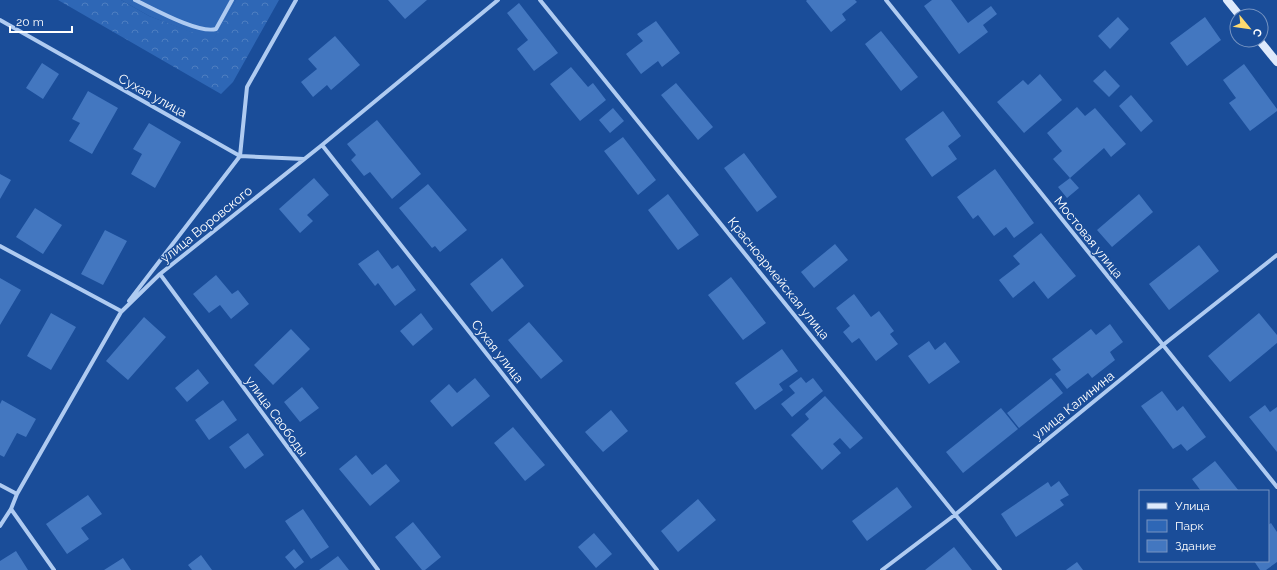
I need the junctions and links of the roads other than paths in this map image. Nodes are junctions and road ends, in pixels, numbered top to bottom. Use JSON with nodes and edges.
{"nodes":[{"id":1,"x":135,"y":0,"type":"edge"},
{"id":2,"x":232,"y":0,"type":"edge"},
{"id":3,"x":296,"y":0,"type":"edge"},
{"id":4,"x":498,"y":0,"type":"edge"},
{"id":5,"x":540,"y":0,"type":"edge"},
{"id":6,"x":886,"y":0,"type":"edge"},
{"id":7,"x":1227,"y":0,"type":"edge"},
{"id":8,"x":1234,"y":8,"type":"edge"},
{"id":9,"x":0,"y":20,"type":"edge"},
{"id":10,"x":1266,"y":48,"type":"edge"},
{"id":11,"x":1277,"y":62,"type":"edge"},
{"id":12,"x":322,"y":145,"type":"junction"},
{"id":13,"x":240,"y":156,"type":"junction"},
{"id":14,"x":304,"y":159,"type":"junction"},
{"id":15,"x":0,"y":246,"type":"edge"},
{"id":16,"x":1277,"y":256,"type":"edge"},
{"id":17,"x":160,"y":274,"type":"junction"},
{"id":18,"x":121,"y":312,"type":"junction"},
{"id":19,"x":1163,"y":345,"type":"junction"},
{"id":20,"x":0,"y":485,"type":"edge"},
{"id":21,"x":1277,"y":487,"type":"edge"},
{"id":22,"x":17,"y":494,"type":"junction"},
{"id":23,"x":11,"y":509,"type":"junction"},
{"id":24,"x":956,"y":514,"type":"junction"},
{"id":25,"x":0,"y":526,"type":"edge"},
{"id":26,"x":54,"y":570,"type":"edge"},
{"id":27,"x":378,"y":570,"type":"edge"},
{"id":28,"x":658,"y":570,"type":"edge"},
{"id":29,"x":882,"y":570,"type":"edge"},
{"id":30,"x":1000,"y":570,"type":"edge"}],
"edges":[{"from":1,"to":2,"type":"street"},
{"from":3,"to":13,"type":"street"},
{"from":4,"to":12,"type":"street","name":"улица Воровского"},
{"from":5,"to":24,"type":"street","name":"Красноармейская улица"},
{"from":6,"to":19,"type":"street","name":"Мостовая улица"},
{"from":7,"to":8,"type":"street"},
{"from":9,"to":13,"type":"street","name":"Сухая улица"},
{"from":10,"to":11,"type":"street"},
{"from":12,"to":14,"type":"street","name":"улица Воровского"},
{"from":12,"to":28,"type":"street","name":"Сухая улица"},
{"from":13,"to":14,"type":"street","name":"Сухая улица"},
{"from":13,"to":18,"type":"street"},
{"from":14,"to":17,"type":"street","name":"улица Воровского"},
{"from":15,"to":18,"type":"street"},
{"from":16,"to":19,"type":"street","name":"улица Калинина"},
{"from":17,"to":18,"type":"street","name":"улица Воровского"},
{"from":17,"to":27,"type":"street","name":"улица Свободы"},
{"from":18,"to":22,"type":"street","name":"улица Воровского"},
{"from":19,"to":21,"type":"street","name":"Мостовая улица"},
{"from":19,"to":24,"type":"street","name":"улица Калинина"},
{"from":20,"to":22,"type":"street"},
{"from":22,"to":23,"type":"street","name":"улица Воровского"},
{"from":23,"to":25,"type":"street","name":"улица Воровского"},
{"from":23,"to":26,"type":"street"},
{"from":24,"to":29,"type":"street","name":"улица Калинина"},
{"from":24,"to":30,"type":"street","name":"Красноармейская улица"}]}
